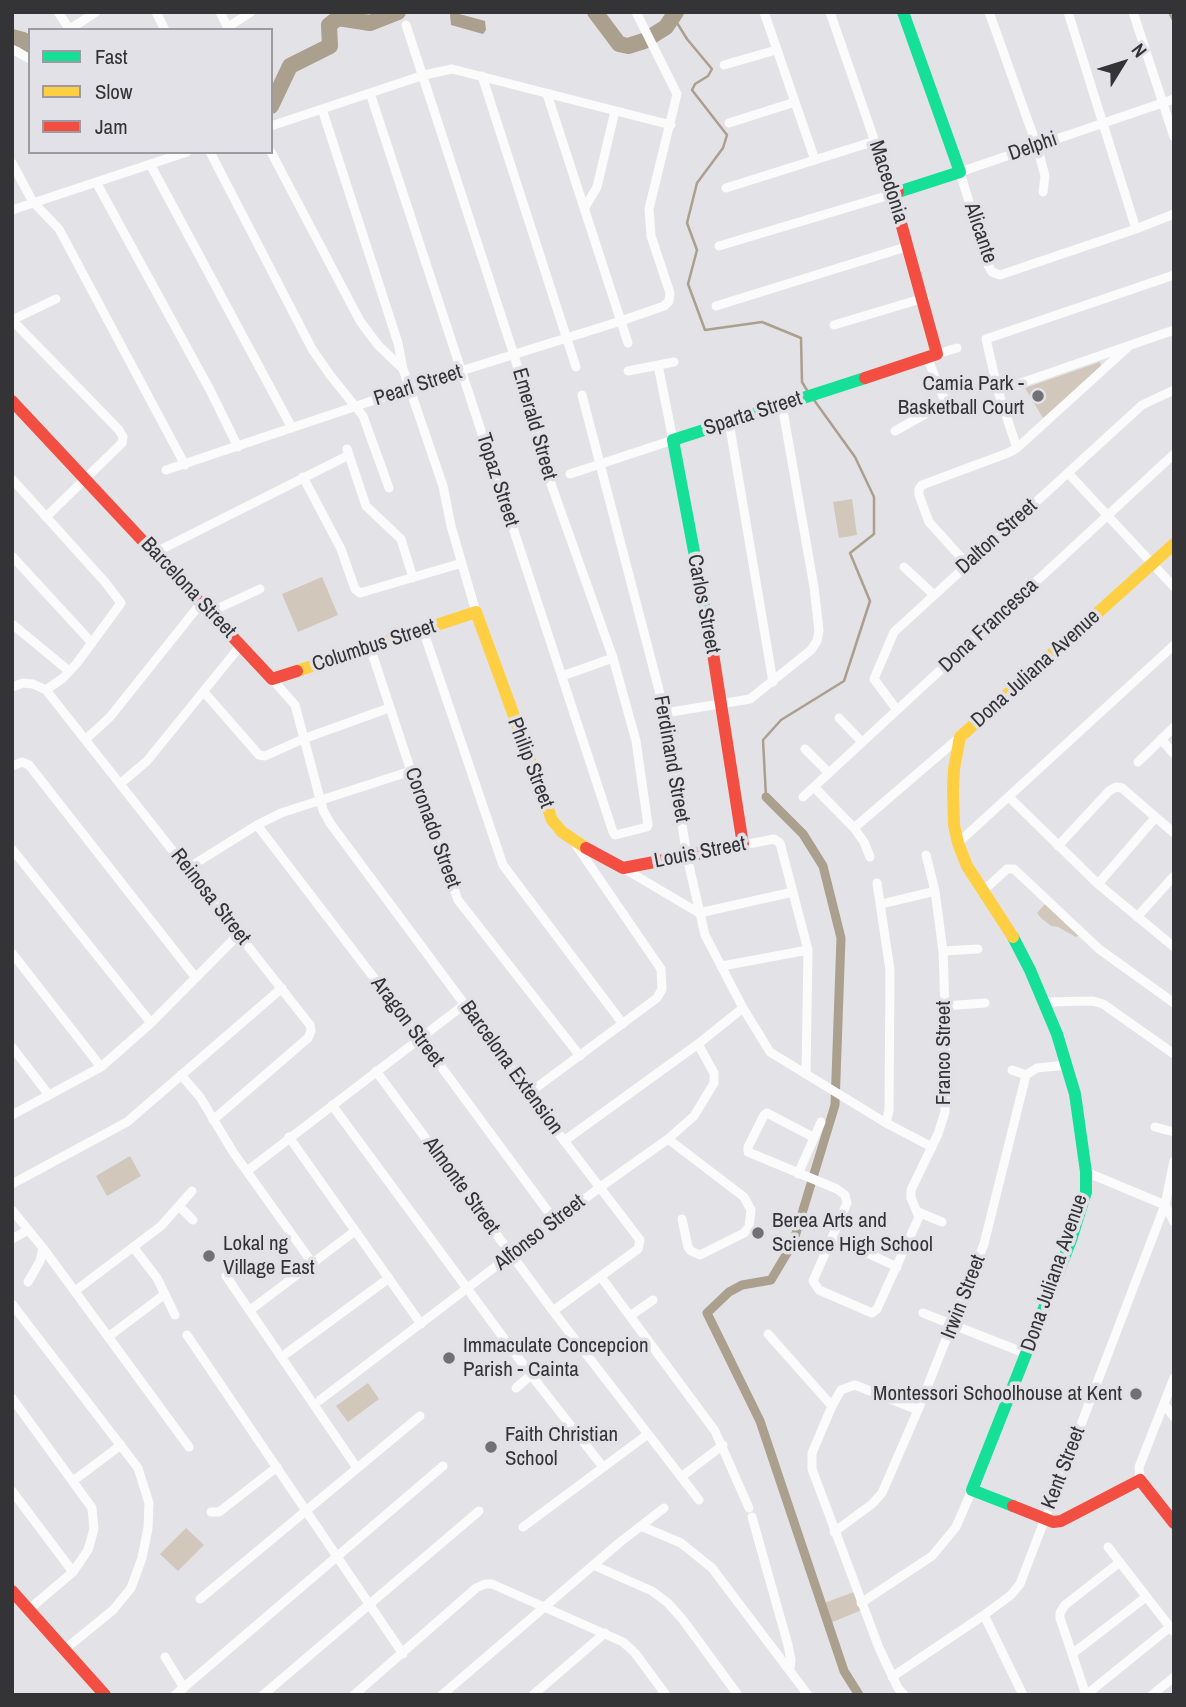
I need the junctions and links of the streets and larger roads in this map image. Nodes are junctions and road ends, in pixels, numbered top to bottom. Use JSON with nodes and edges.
{"nodes":[{"id":1,"x":58,"y":12,"type":"edge"},
{"id":2,"x":96,"y":12,"type":"edge"},
{"id":3,"x":156,"y":12,"type":"edge"},
{"id":4,"x":220,"y":12,"type":"edge"},
{"id":5,"x":251,"y":12,"type":"edge"},
{"id":6,"x":636,"y":12,"type":"edge"},
{"id":7,"x":764,"y":12,"type":"edge"},
{"id":8,"x":830,"y":12,"type":"edge"},
{"id":9,"x":903,"y":12,"type":"edge"},
{"id":10,"x":989,"y":12,"type":"edge"},
{"id":11,"x":1068,"y":12,"type":"edge"},
{"id":12,"x":1133,"y":12,"type":"edge"},
{"id":13,"x":406,"y":25,"type":"dead end"},
{"id":14,"x":69,"y":28,"type":"edge"},
{"id":15,"x":73,"y":28,"type":"edge"},
{"id":16,"x":164,"y":28,"type":"edge"},
{"id":17,"x":228,"y":28,"type":"edge"},
{"id":18,"x":230,"y":28,"type":"edge"},
{"id":19,"x":12,"y":49,"type":"edge"},
{"id":20,"x":776,"y":50,"type":"junction"},
{"id":21,"x":28,"y":58,"type":"edge"},
{"id":22,"x":724,"y":65,"type":"dead end"},
{"id":23,"x":424,"y":75,"type":"junction"},
{"id":24,"x":482,"y":76,"type":"junction"},
{"id":25,"x":370,"y":93,"type":"junction"},
{"id":26,"x":547,"y":94,"type":"junction"},
{"id":27,"x":1174,"y":99,"type":"edge"},
{"id":28,"x":795,"y":102,"type":"junction"},
{"id":29,"x":1162,"y":103,"type":"junction"},
{"id":30,"x":322,"y":109,"type":"junction"},
{"id":31,"x":615,"y":111,"type":"junction"},
{"id":32,"x":1103,"y":122,"type":"junction"},
{"id":33,"x":729,"y":123,"type":"dead end"},
{"id":34,"x":273,"y":125,"type":"edge"},
{"id":35,"x":671,"y":125,"type":"junction"},
{"id":36,"x":1174,"y":137,"type":"edge"},
{"id":37,"x":875,"y":142,"type":"junction"},
{"id":38,"x":1037,"y":146,"type":"junction"},
{"id":39,"x":181,"y":154,"type":"edge"},
{"id":40,"x":211,"y":154,"type":"edge"},
{"id":41,"x":272,"y":154,"type":"edge"},
{"id":42,"x":815,"y":160,"type":"junction"},
{"id":43,"x":12,"y":163,"type":"edge"},
{"id":44,"x":150,"y":164,"type":"junction"},
{"id":45,"x":960,"y":172,"type":"junction"},
{"id":46,"x":96,"y":182,"type":"junction"},
{"id":47,"x":726,"y":188,"type":"dead end"},
{"id":48,"x":1043,"y":192,"type":"dead end"},
{"id":49,"x":893,"y":194,"type":"junction"},
{"id":50,"x":33,"y":202,"type":"junction"},
{"id":51,"x":584,"y":209,"type":"junction"},
{"id":52,"x":12,"y":210,"type":"edge"},
{"id":53,"x":1174,"y":214,"type":"edge"},
{"id":54,"x":1136,"y":229,"type":"junction"},
{"id":55,"x":719,"y":246,"type":"dead end"},
{"id":56,"x":909,"y":246,"type":"junction"},
{"id":57,"x":1174,"y":275,"type":"edge"},
{"id":58,"x":56,"y":299,"type":"dead end"},
{"id":59,"x":923,"y":299,"type":"junction"},
{"id":60,"x":716,"y":306,"type":"dead end"},
{"id":61,"x":12,"y":320,"type":"edge"},
{"id":62,"x":621,"y":321,"type":"junction"},
{"id":63,"x":834,"y":325,"type":"dead end"},
{"id":64,"x":1174,"y":330,"type":"edge"},
{"id":65,"x":567,"y":339,"type":"junction"},
{"id":66,"x":628,"y":343,"type":"dead end"},
{"id":67,"x":957,"y":348,"type":"dead end"},
{"id":68,"x":1127,"y":348,"type":"junction"},
{"id":69,"x":514,"y":355,"type":"junction"},
{"id":70,"x":932,"y":356,"type":"junction"},
{"id":71,"x":674,"y":362,"type":"dead end"},
{"id":72,"x":658,"y":365,"type":"junction"},
{"id":73,"x":576,"y":367,"type":"dead end"},
{"id":74,"x":403,"y":369,"type":"junction"},
{"id":75,"x":461,"y":371,"type":"junction"},
{"id":76,"x":628,"y":371,"type":"dead end"},
{"id":77,"x":411,"y":388,"type":"junction"},
{"id":78,"x":1174,"y":390,"type":"edge"},
{"id":79,"x":998,"y":391,"type":"junction"},
{"id":80,"x":582,"y":395,"type":"dead end"},
{"id":81,"x":12,"y":401,"type":"edge"},
{"id":82,"x":782,"y":405,"type":"junction"},
{"id":83,"x":356,"y":407,"type":"junction"},
{"id":84,"x":729,"y":422,"type":"junction"},
{"id":85,"x":292,"y":428,"type":"junction"},
{"id":86,"x":895,"y":431,"type":"dead end"},
{"id":87,"x":673,"y":440,"type":"junction"},
{"id":88,"x":238,"y":447,"type":"junction"},
{"id":89,"x":1017,"y":447,"type":"junction"},
{"id":90,"x":1174,"y":454,"type":"edge"},
{"id":91,"x":601,"y":464,"type":"junction"},
{"id":92,"x":185,"y":465,"type":"junction"},
{"id":93,"x":166,"y":470,"type":"dead end"},
{"id":94,"x":1068,"y":473,"type":"junction"},
{"id":95,"x":570,"y":474,"type":"dead end"},
{"id":96,"x":303,"y":477,"type":"junction"},
{"id":97,"x":12,"y":479,"type":"edge"},
{"id":98,"x":86,"y":479,"type":"junction"},
{"id":99,"x":389,"y":488,"type":"dead end"},
{"id":100,"x":1108,"y":516,"type":"junction"},
{"id":101,"x":46,"y":517,"type":"junction"},
{"id":102,"x":1174,"y":544,"type":"edge"},
{"id":103,"x":154,"y":553,"type":"junction"},
{"id":104,"x":12,"y":556,"type":"edge"},
{"id":105,"x":461,"y":563,"type":"junction"},
{"id":106,"x":967,"y":564,"type":"junction"},
{"id":107,"x":1152,"y":564,"type":"junction"},
{"id":108,"x":904,"y":567,"type":"dead end"},
{"id":109,"x":413,"y":578,"type":"junction"},
{"id":110,"x":1174,"y":587,"type":"edge"},
{"id":111,"x":260,"y":589,"type":"dead end"},
{"id":112,"x":934,"y":595,"type":"junction"},
{"id":113,"x":206,"y":608,"type":"junction"},
{"id":114,"x":476,"y":612,"type":"junction"},
{"id":115,"x":12,"y":624,"type":"edge"},
{"id":116,"x":423,"y":630,"type":"junction"},
{"id":117,"x":92,"y":643,"type":"junction"},
{"id":118,"x":241,"y":645,"type":"junction"},
{"id":119,"x":1174,"y":645,"type":"edge"},
{"id":120,"x":370,"y":647,"type":"junction"},
{"id":121,"x":613,"y":658,"type":"junction"},
{"id":122,"x":69,"y":671,"type":"junction"},
{"id":123,"x":562,"y":676,"type":"junction"},
{"id":124,"x":272,"y":679,"type":"junction"},
{"id":125,"x":773,"y":682,"type":"junction"},
{"id":126,"x":12,"y":687,"type":"edge"},
{"id":127,"x":46,"y":690,"type":"junction"},
{"id":128,"x":204,"y":692,"type":"junction"},
{"id":129,"x":722,"y":703,"type":"junction"},
{"id":130,"x":389,"y":708,"type":"junction"},
{"id":131,"x":897,"y":710,"type":"junction"},
{"id":132,"x":665,"y":713,"type":"junction"},
{"id":133,"x":839,"y":718,"type":"dead end"},
{"id":134,"x":1174,"y":727,"type":"edge"},
{"id":135,"x":960,"y":737,"type":"junction"},
{"id":136,"x":86,"y":738,"type":"junction"},
{"id":137,"x":303,"y":739,"type":"junction"},
{"id":138,"x":1161,"y":739,"type":"junction"},
{"id":139,"x":862,"y":743,"type":"junction"},
{"id":140,"x":805,"y":749,"type":"dead end"},
{"id":141,"x":1174,"y":754,"type":"edge"},
{"id":142,"x":1138,"y":762,"type":"dead end"},
{"id":143,"x":12,"y":766,"type":"edge"},
{"id":144,"x":411,"y":771,"type":"junction"},
{"id":145,"x":829,"y":774,"type":"junction"},
{"id":146,"x":121,"y":783,"type":"junction"},
{"id":147,"x":814,"y":787,"type":"junction"},
{"id":148,"x":803,"y":797,"type":"dead end"},
{"id":149,"x":1009,"y":797,"type":"junction"},
{"id":150,"x":321,"y":800,"type":"junction"},
{"id":151,"x":1155,"y":818,"type":"junction"},
{"id":152,"x":257,"y":825,"type":"junction"},
{"id":153,"x":648,"y":826,"type":"joint"},
{"id":154,"x":854,"y":828,"type":"junction"},
{"id":155,"x":1174,"y":834,"type":"edge"},
{"id":156,"x":576,"y":843,"type":"junction"},
{"id":157,"x":958,"y":843,"type":"junction"},
{"id":158,"x":743,"y":845,"type":"junction"},
{"id":159,"x":1058,"y":846,"type":"junction"},
{"id":160,"x":12,"y":849,"type":"edge"},
{"id":161,"x":926,"y":855,"type":"dead end"},
{"id":162,"x":687,"y":856,"type":"junction"},
{"id":163,"x":870,"y":857,"type":"dead end"},
{"id":164,"x":188,"y":868,"type":"junction"},
{"id":165,"x":623,"y":868,"type":"junction"},
{"id":166,"x":1174,"y":876,"type":"edge"},
{"id":167,"x":877,"y":883,"type":"dead end"},
{"id":168,"x":1098,"y":884,"type":"junction"},
{"id":169,"x":935,"y":891,"type":"junction"},
{"id":170,"x":983,"y":891,"type":"junction"},
{"id":171,"x":793,"y":892,"type":"junction"},
{"id":172,"x":881,"y":904,"type":"junction"},
{"id":173,"x":699,"y":913,"type":"junction"},
{"id":174,"x":1137,"y":917,"type":"junction"},
{"id":175,"x":239,"y":934,"type":"junction"},
{"id":176,"x":1174,"y":947,"type":"edge"},
{"id":177,"x":978,"y":949,"type":"dead end"},
{"id":178,"x":808,"y":950,"type":"junction"},
{"id":179,"x":943,"y":951,"type":"junction"},
{"id":180,"x":12,"y":953,"type":"edge"},
{"id":181,"x":722,"y":966,"type":"junction"},
{"id":182,"x":196,"y":978,"type":"junction"},
{"id":183,"x":282,"y":988,"type":"junction"},
{"id":184,"x":1045,"y":1002,"type":"junction"},
{"id":185,"x":985,"y":1003,"type":"dead end"},
{"id":186,"x":1174,"y":1003,"type":"edge"},
{"id":187,"x":465,"y":1004,"type":"junction"},
{"id":188,"x":945,"y":1006,"type":"junction"},
{"id":189,"x":743,"y":1008,"type":"junction"},
{"id":190,"x":150,"y":1023,"type":"junction"},
{"id":191,"x":623,"y":1024,"type":"junction"},
{"id":192,"x":420,"y":1038,"type":"junction"},
{"id":193,"x":698,"y":1044,"type":"junction"},
{"id":194,"x":12,"y":1047,"type":"edge"},
{"id":195,"x":1174,"y":1054,"type":"edge"},
{"id":196,"x":580,"y":1056,"type":"junction"},
{"id":197,"x":1067,"y":1065,"type":"junction"},
{"id":198,"x":101,"y":1067,"type":"junction"},
{"id":199,"x":1012,"y":1070,"type":"dead end"},
{"id":200,"x":376,"y":1071,"type":"junction"},
{"id":201,"x":806,"y":1074,"type":"junction"},
{"id":202,"x":181,"y":1075,"type":"junction"},
{"id":203,"x":1026,"y":1075,"type":"junction"},
{"id":204,"x":529,"y":1093,"type":"junction"},
{"id":205,"x":48,"y":1095,"type":"junction"},
{"id":206,"x":332,"y":1105,"type":"junction"},
{"id":207,"x":12,"y":1115,"type":"edge"},
{"id":208,"x":213,"y":1120,"type":"junction"},
{"id":209,"x":821,"y":1122,"type":"dead end"},
{"id":210,"x":886,"y":1123,"type":"junction"},
{"id":211,"x":1155,"y":1127,"type":"dead end"},
{"id":212,"x":1174,"y":1132,"type":"edge"},
{"id":213,"x":813,"y":1137,"type":"junction"},
{"id":214,"x":289,"y":1138,"type":"junction"},
{"id":215,"x":668,"y":1139,"type":"junction"},
{"id":216,"x":564,"y":1141,"type":"junction"},
{"id":217,"x":932,"y":1147,"type":"junction"},
{"id":218,"x":1174,"y":1161,"type":"edge"},
{"id":219,"x":247,"y":1171,"type":"junction"},
{"id":220,"x":1086,"y":1172,"type":"junction"},
{"id":221,"x":802,"y":1176,"type":"junction"},
{"id":222,"x":12,"y":1184,"type":"edge"},
{"id":223,"x":599,"y":1188,"type":"junction"},
{"id":224,"x":192,"y":1191,"type":"dead end"},
{"id":225,"x":1168,"y":1200,"type":"edge"},
{"id":226,"x":179,"y":1206,"type":"junction"},
{"id":227,"x":12,"y":1210,"type":"edge"},
{"id":228,"x":918,"y":1212,"type":"junction"},
{"id":229,"x":682,"y":1219,"type":"dead end"},
{"id":230,"x":193,"y":1220,"type":"dead end"},
{"id":231,"x":555,"y":1222,"type":"junction"},
{"id":232,"x":942,"y":1222,"type":"dead end"},
{"id":233,"x":1174,"y":1222,"type":"edge"},
{"id":234,"x":28,"y":1230,"type":"junction"},
{"id":235,"x":355,"y":1231,"type":"junction"},
{"id":236,"x":833,"y":1237,"type":"junction"},
{"id":237,"x":12,"y":1239,"type":"edge"},
{"id":238,"x":43,"y":1248,"type":"junction"},
{"id":239,"x":134,"y":1248,"type":"junction"},
{"id":240,"x":512,"y":1255,"type":"junction"},
{"id":241,"x":313,"y":1264,"type":"junction"},
{"id":242,"x":897,"y":1267,"type":"junction"},
{"id":243,"x":226,"y":1276,"type":"dead end"},
{"id":244,"x":601,"y":1277,"type":"junction"},
{"id":245,"x":389,"y":1278,"type":"junction"},
{"id":246,"x":28,"y":1282,"type":"dead end"},
{"id":247,"x":467,"y":1289,"type":"junction"},
{"id":248,"x":75,"y":1291,"type":"junction"},
{"id":249,"x":165,"y":1294,"type":"junction"},
{"id":250,"x":653,"y":1300,"type":"dead end"},
{"id":251,"x":12,"y":1304,"type":"edge"},
{"id":252,"x":253,"y":1308,"type":"dead end"},
{"id":253,"x":553,"y":1311,"type":"junction"},
{"id":254,"x":923,"y":1313,"type":"dead end"},
{"id":255,"x":175,"y":1315,"type":"dead end"},
{"id":256,"x":630,"y":1316,"type":"junction"},
{"id":257,"x":421,"y":1324,"type":"junction"},
{"id":258,"x":953,"y":1325,"type":"junction"},
{"id":259,"x":768,"y":1334,"type":"dead end"},
{"id":260,"x":187,"y":1335,"type":"dead end"},
{"id":261,"x":108,"y":1337,"type":"junction"},
{"id":262,"x":287,"y":1353,"type":"dead end"},
{"id":263,"x":1027,"y":1354,"type":"junction"},
{"id":264,"x":531,"y":1376,"type":"junction"},
{"id":265,"x":1174,"y":1378,"type":"edge"},
{"id":266,"x":516,"y":1388,"type":"dead end"},
{"id":267,"x":12,"y":1398,"type":"edge"},
{"id":268,"x":320,"y":1400,"type":"dead end"},
{"id":269,"x":1164,"y":1404,"type":"junction"},
{"id":270,"x":832,"y":1406,"type":"junction"},
{"id":271,"x":918,"y":1410,"type":"junction"},
{"id":272,"x":419,"y":1416,"type":"dead end"},
{"id":273,"x":1174,"y":1417,"type":"edge"},
{"id":274,"x":648,"y":1434,"type":"junction"},
{"id":275,"x":723,"y":1444,"type":"junction"},
{"id":276,"x":121,"y":1445,"type":"junction"},
{"id":277,"x":189,"y":1447,"type":"dead end"},
{"id":278,"x":443,"y":1466,"type":"dead end"},
{"id":279,"x":277,"y":1467,"type":"junction"},
{"id":280,"x":603,"y":1467,"type":"junction"},
{"id":281,"x":357,"y":1468,"type":"junction"},
{"id":282,"x":681,"y":1477,"type":"junction"},
{"id":283,"x":1140,"y":1480,"type":"junction"},
{"id":284,"x":73,"y":1481,"type":"junction"},
{"id":285,"x":972,"y":1490,"type":"junction"},
{"id":286,"x":12,"y":1491,"type":"edge"},
{"id":287,"x":699,"y":1500,"type":"dead end"},
{"id":288,"x":664,"y":1508,"type":"dead end"},
{"id":289,"x":305,"y":1510,"type":"junction"},
{"id":290,"x":479,"y":1511,"type":"dead end"},
{"id":291,"x":211,"y":1512,"type":"dead end"},
{"id":292,"x":1045,"y":1519,"type":"junction"},
{"id":293,"x":1174,"y":1523,"type":"edge"},
{"id":294,"x":641,"y":1526,"type":"junction"},
{"id":295,"x":523,"y":1527,"type":"dead end"},
{"id":296,"x":834,"y":1532,"type":"junction"},
{"id":297,"x":1108,"y":1547,"type":"dead end"},
{"id":298,"x":338,"y":1557,"type":"junction"},
{"id":299,"x":1120,"y":1562,"type":"junction"},
{"id":300,"x":593,"y":1565,"type":"junction"},
{"id":301,"x":73,"y":1572,"type":"junction"},
{"id":302,"x":12,"y":1591,"type":"edge"},
{"id":303,"x":1146,"y":1597,"type":"junction"},
{"id":304,"x":201,"y":1599,"type":"dead end"},
{"id":305,"x":861,"y":1603,"type":"junction"},
{"id":306,"x":369,"y":1604,"type":"junction"},
{"id":307,"x":544,"y":1607,"type":"junction"},
{"id":308,"x":28,"y":1610,"type":"junction"},
{"id":309,"x":984,"y":1615,"type":"junction"},
{"id":310,"x":1172,"y":1629,"type":"edge"},
{"id":311,"x":605,"y":1633,"type":"junction"},
{"id":312,"x":64,"y":1650,"type":"junction"},
{"id":313,"x":402,"y":1654,"type":"junction"},
{"id":314,"x":1072,"y":1654,"type":"junction"},
{"id":315,"x":164,"y":1657,"type":"dead end"},
{"id":316,"x":790,"y":1669,"type":"junction"},
{"id":317,"x":892,"y":1677,"type":"junction"},
{"id":318,"x":1174,"y":1677,"type":"edge"},
{"id":319,"x":184,"y":1688,"type":"junction"},
{"id":320,"x":105,"y":1695,"type":"edge"},
{"id":321,"x":175,"y":1695,"type":"edge"},
{"id":322,"x":263,"y":1695,"type":"edge"},
{"id":323,"x":354,"y":1695,"type":"edge"},
{"id":324,"x":442,"y":1695,"type":"edge"},
{"id":325,"x":533,"y":1695,"type":"edge"},
{"id":326,"x":666,"y":1695,"type":"edge"},
{"id":327,"x":738,"y":1695,"type":"edge"},
{"id":328,"x":808,"y":1695,"type":"edge"},
{"id":329,"x":904,"y":1695,"type":"edge"},
{"id":330,"x":1023,"y":1695,"type":"edge"},
{"id":331,"x":1086,"y":1695,"type":"edge"},
{"id":332,"x":1152,"y":1695,"type":"edge"}],
"edges":[{"from":1,"to":14,"type":"street"},
{"from":2,"to":15,"type":"street"},
{"from":3,"to":16,"type":"street"},
{"from":4,"to":17,"type":"street"},
{"from":5,"to":18,"type":"street"},
{"from":6,"to":35,"type":"street"},
{"from":7,"to":20,"type":"street"},
{"from":8,"to":37,"type":"street","name":"Macedonia"},
{"from":9,"to":45,"type":"street","name":"Alicante"},
{"from":10,"to":38,"type":"street"},
{"from":11,"to":32,"type":"street"},
{"from":12,"to":29,"type":"street"},
{"from":13,"to":23,"type":"street","name":"Emerald Street"},
{"from":19,"to":21,"type":"street"},
{"from":20,"to":22,"type":"street"},
{"from":20,"to":28,"type":"street"},
{"from":23,"to":24,"type":"street"},
{"from":23,"to":25,"type":"street"},
{"from":23,"to":69,"type":"street","name":"Emerald Street"},
{"from":24,"to":26,"type":"street"},
{"from":24,"to":65,"type":"street"},
{"from":25,"to":30,"type":"street"},
{"from":25,"to":75,"type":"street","name":"Topaz Street"},
{"from":26,"to":31,"type":"street"},
{"from":26,"to":51,"type":"street"},
{"from":27,"to":29,"type":"street","name":"Delphi"},
{"from":28,"to":33,"type":"street"},
{"from":28,"to":42,"type":"street"},
{"from":29,"to":32,"type":"street","name":"Delphi"},
{"from":29,"to":36,"type":"street"},
{"from":30,"to":34,"type":"street"},
{"from":30,"to":74,"type":"street"},
{"from":31,"to":35,"type":"street"},
{"from":31,"to":51,"type":"street"},
{"from":32,"to":38,"type":"street","name":"Delphi"},
{"from":32,"to":54,"type":"street"},
{"from":35,"to":62,"type":"street","name":"Pearl Street"},
{"from":37,"to":42,"type":"street"},
{"from":37,"to":49,"type":"street","name":"Macedonia"},
{"from":38,"to":45,"type":"street","name":"Delphi"},
{"from":38,"to":48,"type":"street"},
{"from":39,"to":44,"type":"street"},
{"from":40,"to":83,"type":"street"},
{"from":41,"to":74,"type":"street"},
{"from":42,"to":47,"type":"street"},
{"from":43,"to":50,"type":"street"},
{"from":44,"to":46,"type":"street"},
{"from":44,"to":85,"type":"street"},
{"from":45,"to":49,"type":"street","name":"Delphi"},
{"from":45,"to":54,"type":"street","name":"Alicante"},
{"from":46,"to":50,"type":"street"},
{"from":46,"to":88,"type":"street"},
{"from":49,"to":55,"type":"street"},
{"from":49,"to":56,"type":"street","name":"Macedonia"},
{"from":50,"to":52,"type":"street"},
{"from":50,"to":92,"type":"street"},
{"from":51,"to":62,"type":"street"},
{"from":53,"to":54,"type":"street","name":"Alicante"},
{"from":56,"to":59,"type":"street","name":"Macedonia"},
{"from":56,"to":60,"type":"street"},
{"from":57,"to":79,"type":"street"},
{"from":58,"to":61,"type":"street"},
{"from":59,"to":63,"type":"street"},
{"from":59,"to":70,"type":"street","name":"Macedonia"},
{"from":61,"to":98,"type":"street"},
{"from":62,"to":65,"type":"street","name":"Pearl Street"},
{"from":62,"to":66,"type":"street"},
{"from":64,"to":68,"type":"street"},
{"from":65,"to":69,"type":"street","name":"Pearl Street"},
{"from":65,"to":73,"type":"street"},
{"from":67,"to":70,"type":"street"},
{"from":68,"to":79,"type":"street"},
{"from":68,"to":89,"type":"street"},
{"from":69,"to":75,"type":"street","name":"Pearl Street"},
{"from":69,"to":121,"type":"street","name":"Emerald Street"},
{"from":70,"to":82,"type":"street","name":"Sparta Street"},
{"from":70,"to":86,"type":"street","name":"Macedonia"},
{"from":71,"to":72,"type":"street"},
{"from":72,"to":76,"type":"street"},
{"from":72,"to":87,"type":"street","name":"Carlos Street"},
{"from":74,"to":77,"type":"street","name":"Philip Street"},
{"from":75,"to":77,"type":"street","name":"Pearl Street"},
{"from":75,"to":123,"type":"street","name":"Topaz Street"},
{"from":77,"to":83,"type":"street","name":"Pearl Street"},
{"from":77,"to":105,"type":"street","name":"Philip Street"},
{"from":78,"to":94,"type":"street","name":"Dalton Street"},
{"from":79,"to":89,"type":"street"},
{"from":80,"to":91,"type":"street","name":"Ferdinand Street"},
{"from":81,"to":98,"type":"street","name":"Barcelona Street"},
{"from":82,"to":84,"type":"street","name":"Sparta Street"},
{"from":82,"to":125,"type":"street"},
{"from":83,"to":85,"type":"street","name":"Pearl Street"},
{"from":83,"to":99,"type":"street"},
{"from":84,"to":87,"type":"street","name":"Sparta Street"},
{"from":84,"to":125,"type":"street"},
{"from":85,"to":88,"type":"street","name":"Pearl Street"},
{"from":87,"to":91,"type":"street","name":"Sparta Street"},
{"from":87,"to":129,"type":"street","name":"Carlos Street"},
{"from":88,"to":92,"type":"street","name":"Pearl Street"},
{"from":89,"to":106,"type":"street"},
{"from":90,"to":100,"type":"street","name":"Dona Francesca"},
{"from":91,"to":95,"type":"street","name":"Sparta Street"},
{"from":91,"to":132,"type":"street","name":"Ferdinand Street"},
{"from":92,"to":93,"type":"street","name":"Pearl Street"},
{"from":94,"to":100,"type":"street"},
{"from":94,"to":106,"type":"street","name":"Dalton Street"},
{"from":96,"to":103,"type":"street"},
{"from":96,"to":109,"type":"street"},
{"from":96,"to":109,"type":"street"},
{"from":97,"to":101,"type":"street"},
{"from":98,"to":101,"type":"street"},
{"from":98,"to":103,"type":"street","name":"Barcelona Street"},
{"from":100,"to":107,"type":"street"},
{"from":100,"to":131,"type":"street","name":"Dona Francesca"},
{"from":101,"to":117,"type":"street"},
{"from":102,"to":107,"type":"street","name":"Dona Juliana Avenue"},
{"from":103,"to":113,"type":"street","name":"Barcelona Street"},
{"from":104,"to":117,"type":"street"},
{"from":105,"to":109,"type":"street"},
{"from":105,"to":114,"type":"street","name":"Philip Street"},
{"from":106,"to":112,"type":"street","name":"Dalton Street"},
{"from":107,"to":110,"type":"street"},
{"from":107,"to":135,"type":"street","name":"Dona Juliana Avenue"},
{"from":108,"to":112,"type":"street"},
{"from":111,"to":113,"type":"street"},
{"from":112,"to":131,"type":"street","name":"Dalton Street"},
{"from":113,"to":118,"type":"street","name":"Barcelona Street"},
{"from":113,"to":136,"type":"street"},
{"from":114,"to":116,"type":"street","name":"Columbus Street"},
{"from":114,"to":156,"type":"street","name":"Philip Street"},
{"from":115,"to":122,"type":"street"},
{"from":116,"to":120,"type":"street","name":"Columbus Street"},
{"from":116,"to":191,"type":"street"},
{"from":117,"to":122,"type":"street"},
{"from":118,"to":124,"type":"street","name":"Barcelona Street"},
{"from":118,"to":128,"type":"street"},
{"from":119,"to":149,"type":"street"},
{"from":120,"to":124,"type":"street","name":"Columbus Street"},
{"from":120,"to":130,"type":"street","name":"Coronado Street"},
{"from":121,"to":123,"type":"street"},
{"from":121,"to":153,"type":"street","name":"Emerald Street"},
{"from":122,"to":127,"type":"street"},
{"from":123,"to":153,"type":"street","name":"Topaz Street"},
{"from":124,"to":137,"type":"street","name":"Barcelona Street"},
{"from":125,"to":129,"type":"street"},
{"from":126,"to":127,"type":"street"},
{"from":127,"to":136,"type":"street","name":"Reinosa Street"},
{"from":128,"to":137,"type":"street"},
{"from":128,"to":146,"type":"street"},
{"from":129,"to":132,"type":"street"},
{"from":129,"to":158,"type":"street","name":"Carlos Street"},
{"from":130,"to":137,"type":"street"},
{"from":130,"to":144,"type":"street","name":"Coronado Street"},
{"from":131,"to":139,"type":"street","name":"Dona Francesca"},
{"from":132,"to":162,"type":"street","name":"Ferdinand Street"},
{"from":133,"to":139,"type":"street"},
{"from":134,"to":138,"type":"street"},
{"from":135,"to":154,"type":"street"},
{"from":135,"to":157,"type":"street","name":"Dona Juliana Avenue"},
{"from":136,"to":146,"type":"street","name":"Reinosa Street"},
{"from":137,"to":150,"type":"street","name":"Barcelona Street"},
{"from":138,"to":141,"type":"street"},
{"from":138,"to":142,"type":"street"},
{"from":139,"to":145,"type":"street","name":"Dona Francesca"},
{"from":140,"to":145,"type":"street"},
{"from":143,"to":182,"type":"street"},
{"from":144,"to":150,"type":"street"},
{"from":144,"to":196,"type":"street","name":"Coronado Street"},
{"from":145,"to":147,"type":"street","name":"Dona Francesca"},
{"from":146,"to":164,"type":"street","name":"Reinosa Street"},
{"from":147,"to":148,"type":"street","name":"Dona Francesca"},
{"from":147,"to":154,"type":"street"},
{"from":149,"to":157,"type":"street"},
{"from":149,"to":159,"type":"street"},
{"from":150,"to":152,"type":"street"},
{"from":150,"to":187,"type":"street","name":"Barcelona Extension"},
{"from":151,"to":155,"type":"street"},
{"from":151,"to":159,"type":"street"},
{"from":151,"to":168,"type":"street"},
{"from":152,"to":164,"type":"street"},
{"from":152,"to":192,"type":"street","name":"Aragon Street"},
{"from":154,"to":163,"type":"street"},
{"from":156,"to":165,"type":"street","name":"Philip Street"},
{"from":156,"to":191,"type":"street"},
{"from":157,"to":170,"type":"street","name":"Dona Juliana Avenue"},
{"from":158,"to":162,"type":"street","name":"Louis Street"},
{"from":158,"to":171,"type":"street","name":"Louis Street"},
{"from":159,"to":168,"type":"street"},
{"from":160,"to":190,"type":"street"},
{"from":161,"to":169,"type":"street","name":"Franco Street"},
{"from":162,"to":165,"type":"street","name":"Louis Street"},
{"from":162,"to":173,"type":"street","name":"Ferdinand Street"},
{"from":164,"to":175,"type":"street","name":"Reinosa Street"},
{"from":165,"to":173,"type":"street","name":"Philip Street"},
{"from":166,"to":174,"type":"street"},
{"from":167,"to":172,"type":"street"},
{"from":168,"to":174,"type":"street"},
{"from":169,"to":172,"type":"street"},
{"from":169,"to":179,"type":"street","name":"Franco Street"},
{"from":170,"to":184,"type":"street","name":"Dona Juliana Avenue"},
{"from":170,"to":186,"type":"street"},
{"from":171,"to":173,"type":"street"},
{"from":171,"to":178,"type":"street"},
{"from":172,"to":210,"type":"street"},
{"from":173,"to":181,"type":"street","name":"Ferdinand Street"},
{"from":174,"to":176,"type":"street"},
{"from":175,"to":182,"type":"street"},
{"from":175,"to":183,"type":"street","name":"Reinosa Street"},
{"from":177,"to":179,"type":"street"},
{"from":178,"to":181,"type":"street"},
{"from":178,"to":201,"type":"street"},
{"from":179,"to":188,"type":"street","name":"Franco Street"},
{"from":180,"to":198,"type":"street"},
{"from":181,"to":189,"type":"street","name":"Ferdinand Street"},
{"from":182,"to":190,"type":"street"},
{"from":183,"to":202,"type":"street"},
{"from":183,"to":208,"type":"street","name":"Reinosa Street"},
{"from":184,"to":195,"type":"street"},
{"from":184,"to":197,"type":"street","name":"Dona Juliana Avenue"},
{"from":185,"to":188,"type":"street"},
{"from":187,"to":192,"type":"street"},
{"from":187,"to":204,"type":"street","name":"Barcelona Extension"},
{"from":188,"to":217,"type":"street","name":"Franco Street"},
{"from":189,"to":193,"type":"street"},
{"from":189,"to":201,"type":"street","name":"Ferdinand Street"},
{"from":190,"to":198,"type":"street"},
{"from":191,"to":196,"type":"street"},
{"from":192,"to":200,"type":"street"},
{"from":192,"to":231,"type":"street","name":"Aragon Street"},
{"from":193,"to":215,"type":"street","name":"Alfonso Street"},
{"from":193,"to":216,"type":"street"},
{"from":194,"to":205,"type":"street"},
{"from":196,"to":204,"type":"street"},
{"from":197,"to":203,"type":"street"},
{"from":197,"to":220,"type":"street","name":"Dona Juliana Avenue"},
{"from":198,"to":205,"type":"street"},
{"from":199,"to":203,"type":"street"},
{"from":200,"to":206,"type":"street"},
{"from":200,"to":240,"type":"street","name":"Almonte Street"},
{"from":201,"to":210,"type":"street","name":"Ferdinand Street"},
{"from":202,"to":208,"type":"street"},
{"from":202,"to":222,"type":"street"},
{"from":203,"to":258,"type":"street","name":"Irwin Street"},
{"from":204,"to":216,"type":"street","name":"Barcelona Extension"},
{"from":205,"to":207,"type":"street"},
{"from":206,"to":214,"type":"street"},
{"from":206,"to":247,"type":"street"},
{"from":208,"to":219,"type":"street"},
{"from":209,"to":213,"type":"street"},
{"from":210,"to":217,"type":"street","name":"Ferdinand Street"},
{"from":211,"to":212,"type":"street"},
{"from":213,"to":221,"type":"street"},
{"from":213,"to":221,"type":"street"},
{"from":214,"to":219,"type":"street"},
{"from":214,"to":235,"type":"street"},
{"from":215,"to":223,"type":"street","name":"Alfonso Street"},
{"from":215,"to":229,"type":"street"},
{"from":216,"to":223,"type":"street","name":"Barcelona Extension"},
{"from":217,"to":228,"type":"street","name":"Franco Street"},
{"from":218,"to":225,"type":"street","name":"Kent Street"},
{"from":219,"to":241,"type":"street"},
{"from":220,"to":225,"type":"street"},
{"from":220,"to":263,"type":"street","name":"Dona Juliana Avenue"},
{"from":221,"to":236,"type":"street"},
{"from":223,"to":231,"type":"street","name":"Alfonso Street"},
{"from":223,"to":244,"type":"street","name":"Barcelona Extension"},
{"from":224,"to":226,"type":"street"},
{"from":225,"to":233,"type":"street"},
{"from":225,"to":292,"type":"street","name":"Kent Street"},
{"from":226,"to":230,"type":"street"},
{"from":226,"to":239,"type":"street"},
{"from":227,"to":234,"type":"street"},
{"from":228,"to":232,"type":"street"},
{"from":228,"to":242,"type":"street","name":"Franco Street"},
{"from":231,"to":240,"type":"street","name":"Alfonso Street"},
{"from":234,"to":237,"type":"street"},
{"from":234,"to":238,"type":"street"},
{"from":235,"to":241,"type":"street"},
{"from":235,"to":245,"type":"street"},
{"from":236,"to":242,"type":"street"},
{"from":236,"to":242,"type":"street","name":"Franco Street"},
{"from":238,"to":246,"type":"street"},
{"from":238,"to":248,"type":"street"},
{"from":239,"to":248,"type":"street"},
{"from":239,"to":249,"type":"street"},
{"from":240,"to":247,"type":"street","name":"Alfonso Street"},
{"from":240,"to":253,"type":"street","name":"Almonte Street"},
{"from":241,"to":252,"type":"street"},
{"from":243,"to":281,"type":"street"},
{"from":244,"to":253,"type":"street","name":"Barcelona Extension"},
{"from":244,"to":256,"type":"street"},
{"from":245,"to":257,"type":"street"},
{"from":245,"to":262,"type":"street"},
{"from":247,"to":257,"type":"street","name":"Alfonso Street"},
{"from":247,"to":264,"type":"street"},
{"from":248,"to":261,"type":"street"},
{"from":249,"to":255,"type":"street"},
{"from":249,"to":261,"type":"street"},
{"from":250,"to":256,"type":"street"},
{"from":251,"to":276,"type":"street"},
{"from":253,"to":274,"type":"street","name":"Almonte Street"},
{"from":254,"to":258,"type":"street"},
{"from":256,"to":275,"type":"street"},
{"from":257,"to":268,"type":"street","name":"Alfonso Street"},
{"from":258,"to":263,"type":"street"},
{"from":258,"to":271,"type":"street","name":"Irwin Street"},
{"from":259,"to":270,"type":"street"},
{"from":260,"to":279,"type":"street"},
{"from":261,"to":277,"type":"street"},
{"from":263,"to":285,"type":"street","name":"Dona Juliana Avenue"},
{"from":264,"to":266,"type":"street"},
{"from":264,"to":280,"type":"street"},
{"from":265,"to":269,"type":"street"},
{"from":267,"to":284,"type":"street"},
{"from":269,"to":273,"type":"street"},
{"from":269,"to":283,"type":"street"},
{"from":270,"to":271,"type":"street"},
{"from":270,"to":296,"type":"street"},
{"from":271,"to":296,"type":"street","name":"Irwin Street"},
{"from":272,"to":281,"type":"street"},
{"from":274,"to":280,"type":"street"},
{"from":274,"to":282,"type":"street","name":"Almonte Street"},
{"from":275,"to":282,"type":"street"},
{"from":275,"to":316,"type":"street"},
{"from":276,"to":284,"type":"street"},
{"from":276,"to":312,"type":"street"},
{"from":278,"to":298,"type":"street"},
{"from":279,"to":289,"type":"street"},
{"from":279,"to":291,"type":"street"},
{"from":280,"to":295,"type":"street"},
{"from":281,"to":289,"type":"street"},
{"from":282,"to":287,"type":"street","name":"Almonte Street"},
{"from":283,"to":292,"type":"street"},
{"from":283,"to":293,"type":"street"},
{"from":284,"to":301,"type":"street"},
{"from":285,"to":292,"type":"street"},
{"from":285,"to":305,"type":"street","name":"Dona Juliana Avenue"},
{"from":286,"to":301,"type":"street"},
{"from":288,"to":294,"type":"street"},
{"from":289,"to":298,"type":"street"},
{"from":289,"to":304,"type":"street"},
{"from":290,"to":306,"type":"street"},
{"from":292,"to":309,"type":"street","name":"Kent Street"},
{"from":294,"to":300,"type":"street"},
{"from":294,"to":316,"type":"street"},
{"from":296,"to":305,"type":"street"},
{"from":297,"to":299,"type":"street"},
{"from":298,"to":306,"type":"street"},
{"from":298,"to":319,"type":"street"},
{"from":299,"to":303,"type":"street"},
{"from":299,"to":314,"type":"street"},
{"from":300,"to":307,"type":"street"},
{"from":300,"to":327,"type":"street"},
{"from":301,"to":308,"type":"street"},
{"from":302,"to":308,"type":"street"},
{"from":303,"to":310,"type":"street"},
{"from":303,"to":314,"type":"street"},
{"from":305,"to":317,"type":"street"},
{"from":306,"to":313,"type":"street"},
{"from":306,"to":322,"type":"street"},
{"from":307,"to":311,"type":"street"},
{"from":307,"to":313,"type":"street"},
{"from":307,"to":324,"type":"street"},
{"from":308,"to":312,"type":"street"},
{"from":309,"to":317,"type":"street","name":"Kent Street"},
{"from":309,"to":330,"type":"street"},
{"from":310,"to":331,"type":"street"},
{"from":311,"to":325,"type":"street"},
{"from":311,"to":326,"type":"street"},
{"from":312,"to":320,"type":"street"},
{"from":313,"to":323,"type":"street"},
{"from":314,"to":331,"type":"street"},
{"from":315,"to":319,"type":"street"},
{"from":316,"to":328,"type":"street"},
{"from":317,"to":329,"type":"street"},
{"from":318,"to":332,"type":"street"},
{"from":319,"to":321,"type":"street"}]}
